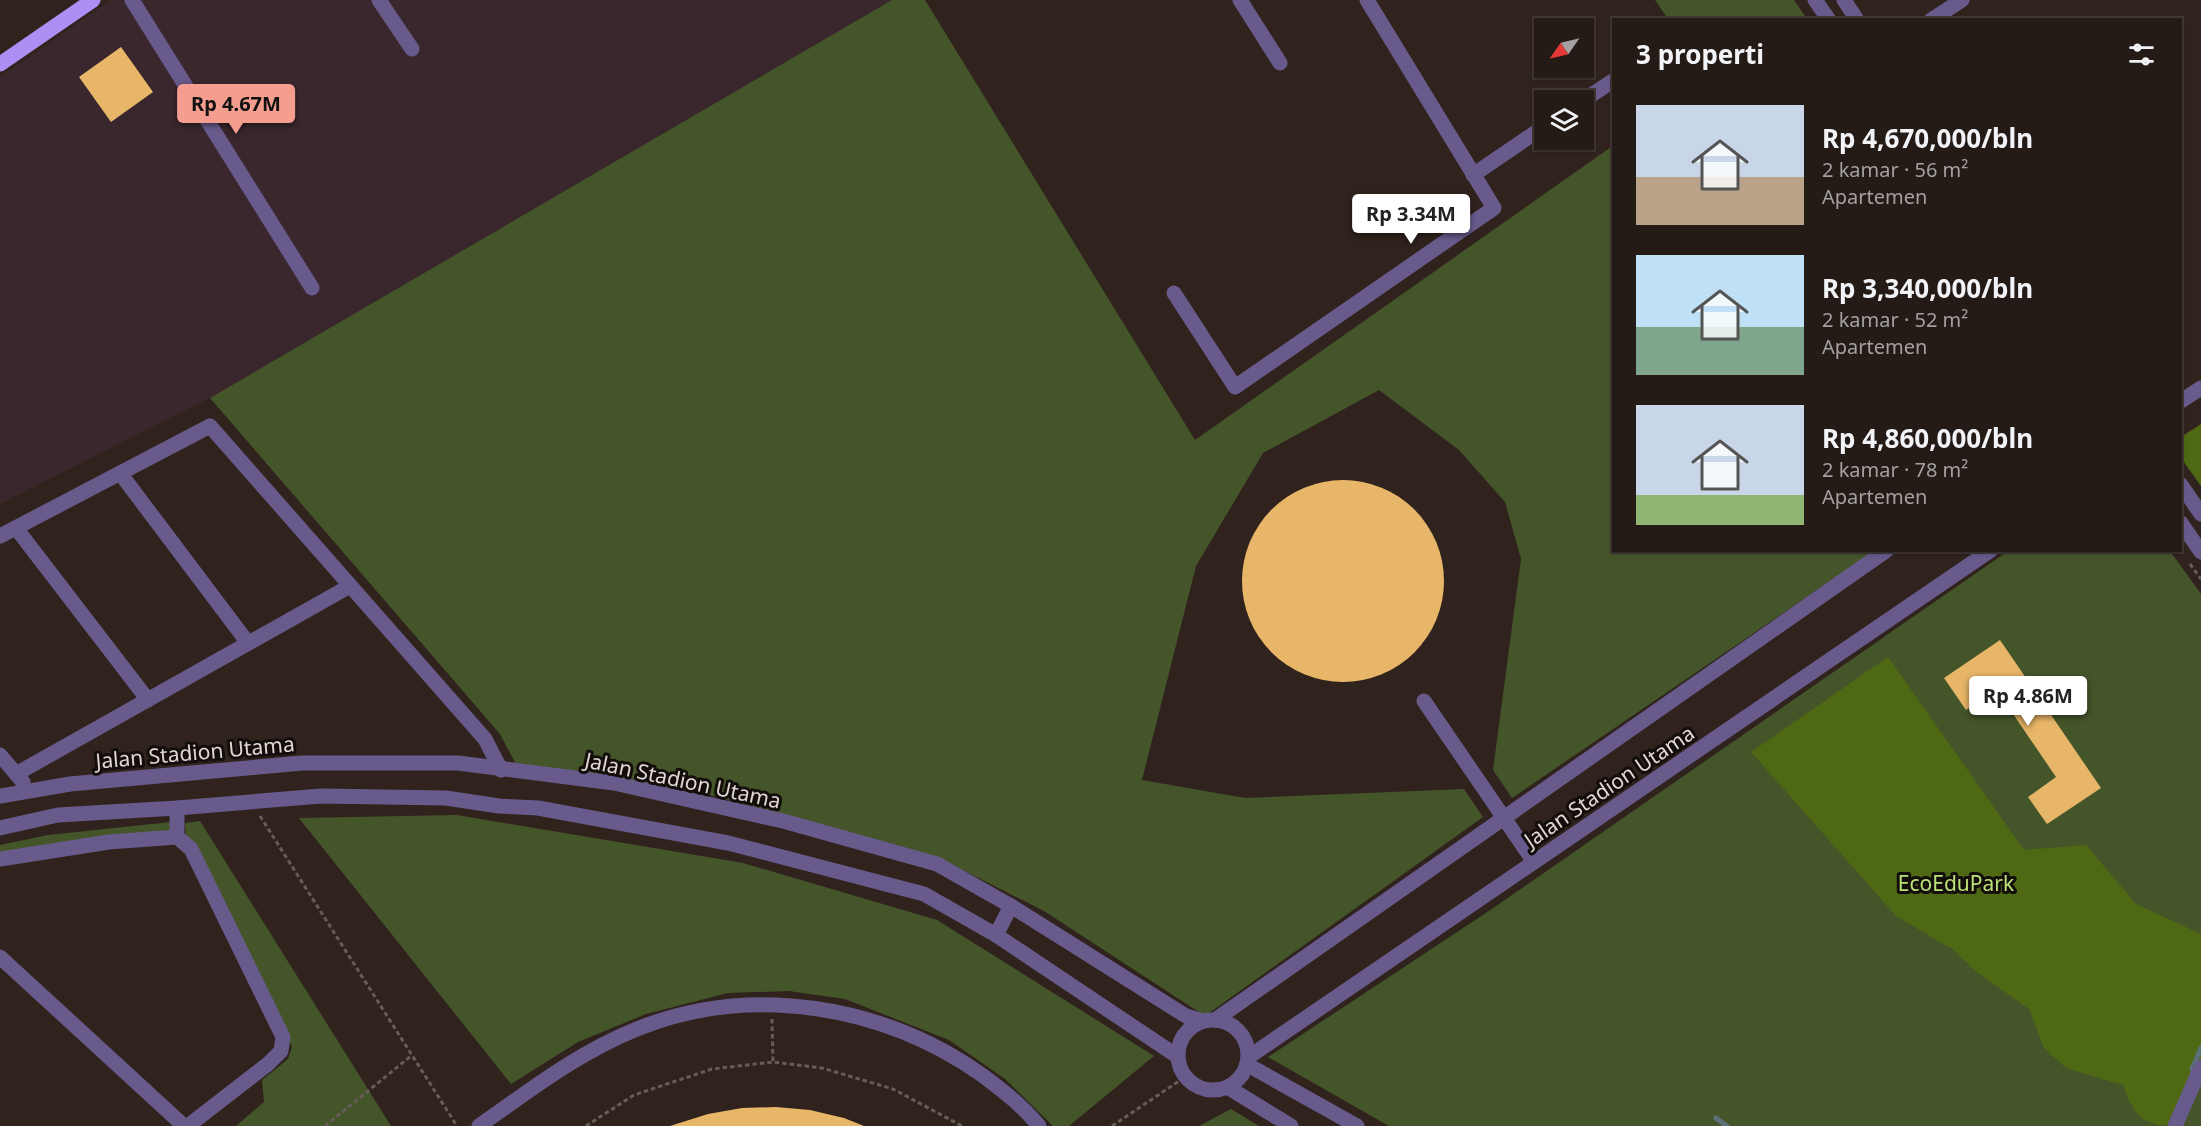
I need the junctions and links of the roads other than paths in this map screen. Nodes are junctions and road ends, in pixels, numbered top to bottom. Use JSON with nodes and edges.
{"nodes":[{"id":1,"x":93,"y":0,"type":"edge"},
{"id":2,"x":132,"y":0,"type":"edge"},
{"id":3,"x":380,"y":0,"type":"edge"},
{"id":4,"x":1240,"y":0,"type":"edge"},
{"id":5,"x":1366,"y":0,"type":"edge"},
{"id":6,"x":1815,"y":0,"type":"edge"},
{"id":7,"x":1844,"y":0,"type":"edge"},
{"id":8,"x":1962,"y":0,"type":"edge"},
{"id":9,"x":1828,"y":18,"type":"edge"},
{"id":10,"x":1856,"y":18,"type":"edge"},
{"id":11,"x":1934,"y":18,"type":"edge"},
{"id":12,"x":412,"y":49,"type":"dead end"},
{"id":13,"x":1280,"y":63,"type":"dead end"},
{"id":14,"x":0,"y":64,"type":"edge"},
{"id":15,"x":1612,"y":81,"type":"edge"},
{"id":16,"x":1594,"y":93,"type":"edge"},
{"id":17,"x":1534,"y":133,"type":"edge"},
{"id":18,"x":1473,"y":175,"type":"junction"},
{"id":19,"x":312,"y":288,"type":"dead end"},
{"id":20,"x":1174,"y":293,"type":"dead end"},
{"id":21,"x":2201,"y":388,"type":"edge"},
{"id":22,"x":2182,"y":400,"type":"edge"},
{"id":23,"x":120,"y":473,"type":"junction"},
{"id":24,"x":2182,"y":486,"type":"edge"},
{"id":25,"x":2201,"y":514,"type":"edge"},
{"id":26,"x":2182,"y":525,"type":"edge"},
{"id":27,"x":16,"y":528,"type":"junction"},
{"id":28,"x":0,"y":536,"type":"edge"},
{"id":29,"x":1884,"y":552,"type":"edge"},
{"id":30,"x":1988,"y":552,"type":"edge"},
{"id":31,"x":2201,"y":552,"type":"edge"},
{"id":32,"x":350,"y":586,"type":"junction"},
{"id":33,"x":248,"y":643,"type":"junction"},
{"id":34,"x":148,"y":700,"type":"junction"},
{"id":35,"x":1424,"y":701,"type":"dead end"},
{"id":36,"x":0,"y":755,"type":"edge"},
{"id":37,"x":501,"y":770,"type":"junction"},
{"id":38,"x":16,"y":774,"type":"junction"},
{"id":39,"x":30,"y":791,"type":"junction"},
{"id":40,"x":0,"y":796,"type":"edge"},
{"id":41,"x":177,"y":808,"type":"junction"},
{"id":42,"x":1505,"y":818,"type":"junction"},
{"id":43,"x":0,"y":828,"type":"edge"},
{"id":44,"x":177,"y":837,"type":"junction"},
{"id":45,"x":0,"y":859,"type":"edge"},
{"id":46,"x":1534,"y":862,"type":"junction"},
{"id":47,"x":1011,"y":906,"type":"junction"},
{"id":48,"x":996,"y":935,"type":"junction"},
{"id":49,"x":0,"y":957,"type":"edge"},
{"id":50,"x":1209,"y":1020,"type":"junction"},
{"id":51,"x":1178,"y":1056,"type":"junction"},
{"id":52,"x":1249,"y":1061,"type":"junction"},
{"id":53,"x":2201,"y":1067,"type":"edge"},
{"id":54,"x":1229,"y":1088,"type":"junction"},
{"id":55,"x":186,"y":1126,"type":"edge"},
{"id":56,"x":478,"y":1126,"type":"edge"},
{"id":57,"x":1039,"y":1126,"type":"edge"},
{"id":58,"x":1291,"y":1126,"type":"edge"},
{"id":59,"x":1356,"y":1126,"type":"edge"},
{"id":60,"x":2175,"y":1126,"type":"edge"}],
"edges":[{"from":1,"to":14,"type":"main road"},
{"from":2,"to":19,"type":"street"},
{"from":3,"to":12,"type":"street"},
{"from":4,"to":13,"type":"street"},
{"from":5,"to":18,"type":"street"},
{"from":6,"to":9,"type":"street"},
{"from":7,"to":10,"type":"street"},
{"from":8,"to":11,"type":"street"},
{"from":15,"to":16,"type":"street"},
{"from":17,"to":18,"type":"street"},
{"from":18,"to":20,"type":"street"},
{"from":21,"to":22,"type":"street"},
{"from":23,"to":27,"type":"street"},
{"from":23,"to":32,"type":"street"},
{"from":23,"to":33,"type":"street"},
{"from":24,"to":25,"type":"street"},
{"from":26,"to":31,"type":"street"},
{"from":27,"to":28,"type":"street"},
{"from":27,"to":34,"type":"street"},
{"from":29,"to":42,"type":"street","name":"Jalan Stadion Utama"},
{"from":30,"to":46,"type":"street","name":"Jalan Stadion Utama"},
{"from":32,"to":33,"type":"street"},
{"from":32,"to":37,"type":"street"},
{"from":33,"to":34,"type":"street"},
{"from":34,"to":38,"type":"street"},
{"from":35,"to":42,"type":"street"},
{"from":36,"to":38,"type":"street"},
{"from":37,"to":39,"type":"street","name":"Jalan Stadion Utama"},
{"from":37,"to":47,"type":"street","name":"Jalan Stadion Utama"},
{"from":38,"to":39,"type":"street"},
{"from":39,"to":40,"type":"street","name":"Jalan Stadion Utama"},
{"from":41,"to":43,"type":"street"},
{"from":41,"to":44,"type":"street"},
{"from":41,"to":48,"type":"street"},
{"from":42,"to":46,"type":"street"},
{"from":42,"to":50,"type":"street","name":"Jalan Stadion Utama"},
{"from":44,"to":45,"type":"street"},
{"from":44,"to":55,"type":"street"},
{"from":46,"to":52,"type":"street","name":"Jalan Stadion Utama"},
{"from":47,"to":48,"type":"street"},
{"from":47,"to":50,"type":"street","name":"Jalan Stadion Utama"},
{"from":48,"to":51,"type":"street"},
{"from":49,"to":55,"type":"street"},
{"from":50,"to":51,"type":"street"},
{"from":50,"to":52,"type":"street"},
{"from":51,"to":54,"type":"street"},
{"from":52,"to":54,"type":"street"},
{"from":52,"to":59,"type":"street"},
{"from":53,"to":60,"type":"street"},
{"from":54,"to":58,"type":"street"},
{"from":56,"to":57,"type":"street"}]}
